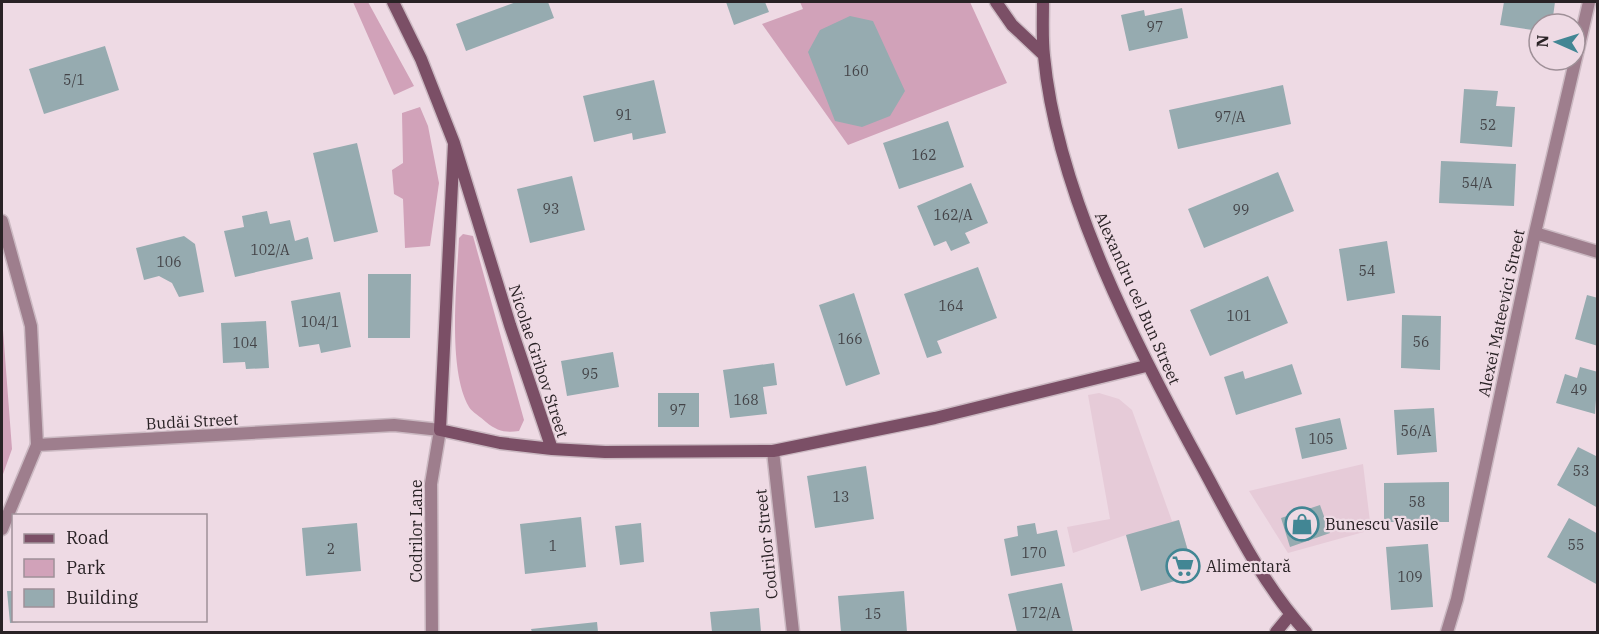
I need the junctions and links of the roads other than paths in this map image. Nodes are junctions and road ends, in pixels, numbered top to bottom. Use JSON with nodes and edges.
{"nodes":[{"id":1,"x":393,"y":2,"type":"edge"},
{"id":2,"x":996,"y":2,"type":"edge"},
{"id":3,"x":1043,"y":2,"type":"edge"},
{"id":4,"x":1589,"y":2,"type":"edge"},
{"id":5,"x":1044,"y":55,"type":"junction"},
{"id":6,"x":454,"y":143,"type":"junction"},
{"id":7,"x":2,"y":221,"type":"edge"},
{"id":8,"x":1535,"y":233,"type":"junction"},
{"id":9,"x":1598,"y":252,"type":"edge"},
{"id":10,"x":1146,"y":366,"type":"junction"},
{"id":11,"x":440,"y":430,"type":"junction"},
{"id":12,"x":37,"y":445,"type":"junction"},
{"id":13,"x":552,"y":449,"type":"junction"},
{"id":14,"x":772,"y":451,"type":"junction"},
{"id":15,"x":2,"y":529,"type":"edge"},
{"id":16,"x":1290,"y":615,"type":"junction"},
{"id":17,"x":432,"y":633,"type":"edge"},
{"id":18,"x":793,"y":633,"type":"edge"},
{"id":19,"x":1276,"y":633,"type":"edge"},
{"id":20,"x":1306,"y":633,"type":"edge"},
{"id":21,"x":1447,"y":633,"type":"edge"}],
"edges":[{"from":1,"to":6,"type":"street","name":"Nicolae Gribov Street"},
{"from":2,"to":5,"type":"street"},
{"from":3,"to":5,"type":"street","name":"Alexandru cel Bun Street"},
{"from":4,"to":8,"type":"street","name":"Alexei Mateevici Street"},
{"from":5,"to":10,"type":"street","name":"Alexandru cel Bun Street"},
{"from":6,"to":11,"type":"street","name":"Nicolae Gribov Street"},
{"from":6,"to":13,"type":"street","name":"Nicolae Gribov Street"},
{"from":7,"to":12,"type":"street"},
{"from":8,"to":9,"type":"street"},
{"from":8,"to":21,"type":"street","name":"Alexei Mateevici Street"},
{"from":10,"to":14,"type":"street"},
{"from":10,"to":16,"type":"street","name":"Alexandru cel Bun Street"},
{"from":11,"to":12,"type":"street","name":"Budăi Street"},
{"from":11,"to":13,"type":"street","name":"Nicolae Gribov Street"},
{"from":11,"to":17,"type":"street","name":"Codrilor Lane"},
{"from":12,"to":15,"type":"street"},
{"from":13,"to":14,"type":"street"},
{"from":14,"to":18,"type":"street","name":"Codrilor Street"},
{"from":16,"to":19,"type":"street"},
{"from":16,"to":20,"type":"street","name":"Alexandru cel Bun Street"}]}
